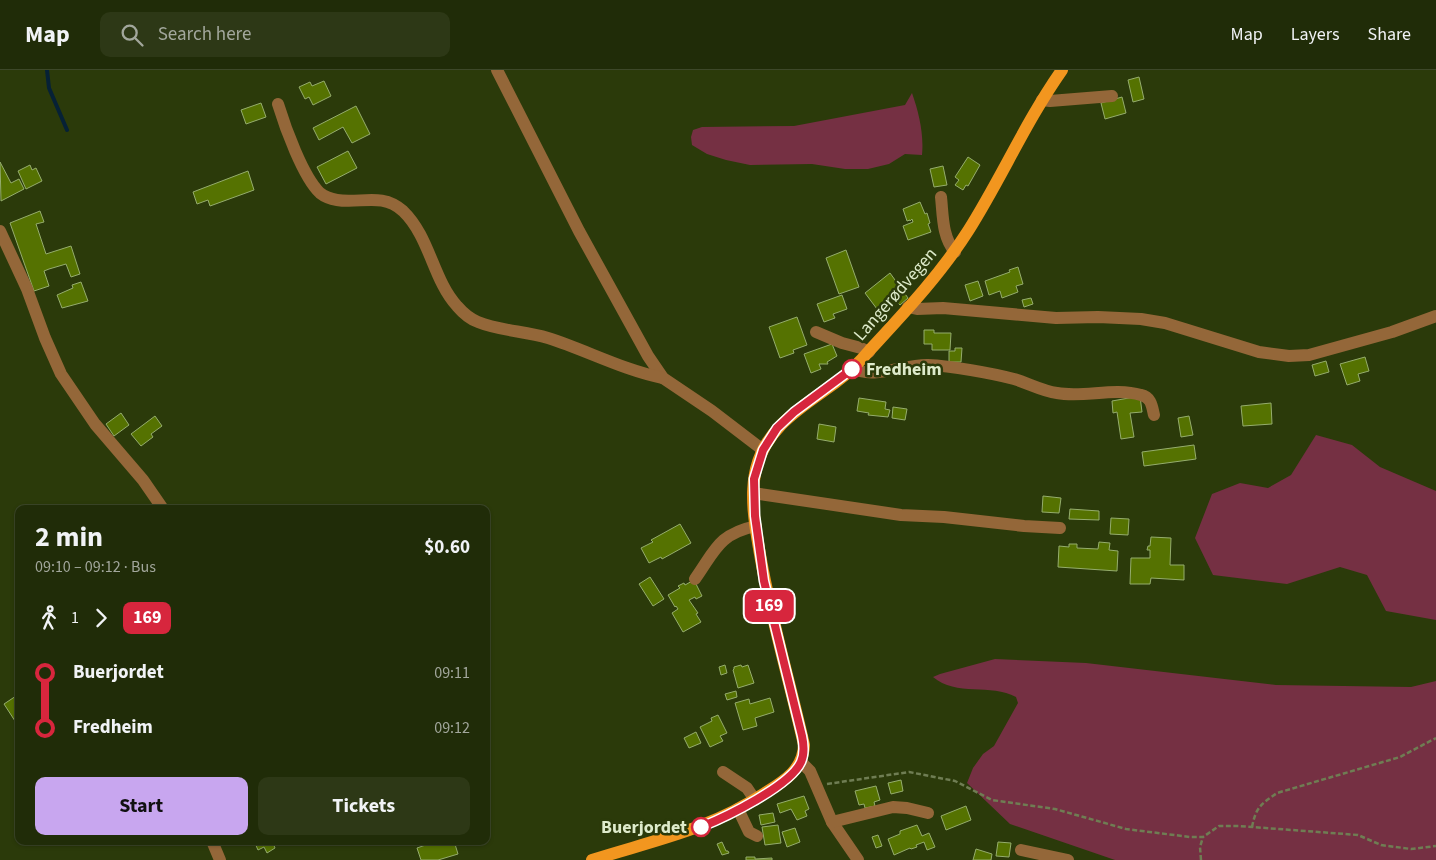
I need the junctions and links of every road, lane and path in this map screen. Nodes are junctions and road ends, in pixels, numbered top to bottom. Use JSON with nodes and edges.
{"nodes":[{"id":1,"x":497,"y":70,"type":"edge"},
{"id":2,"x":1062,"y":70,"type":"edge"},
{"id":3,"x":1112,"y":96,"type":"dead end"},
{"id":4,"x":1042,"y":100,"type":"junction"},
{"id":5,"x":278,"y":104,"type":"dead end"},
{"id":6,"x":941,"y":197,"type":"dead end"},
{"id":7,"x":0,"y":231,"type":"edge"},
{"id":8,"x":955,"y":252,"type":"junction"},
{"id":9,"x":908,"y":307,"type":"junction"},
{"id":10,"x":1436,"y":316,"type":"edge"},
{"id":11,"x":816,"y":332,"type":"dead end"},
{"id":12,"x":869,"y":352,"type":"junction"},
{"id":13,"x":853,"y":368,"type":"junction"},
{"id":14,"x":662,"y":378,"type":"junction"},
{"id":15,"x":1154,"y":415,"type":"dead end"},
{"id":16,"x":763,"y":450,"type":"junction"},
{"id":17,"x":753,"y":493,"type":"junction"},
{"id":18,"x":160,"y":505,"type":"edge"},
{"id":19,"x":756,"y":526,"type":"junction"},
{"id":20,"x":1060,"y":528,"type":"dead end"},
{"id":21,"x":695,"y":579,"type":"dead end"},
{"id":22,"x":1436,"y":738,"type":"edge"},
{"id":23,"x":801,"y":762,"type":"junction"},
{"id":24,"x":723,"y":772,"type":"dead end"},
{"id":25,"x":816,"y":786,"type":"junction"},
{"id":26,"x":755,"y":800,"type":"junction"},
{"id":27,"x":738,"y":809,"type":"junction"},
{"id":28,"x":928,"y":813,"type":"dead end"},
{"id":29,"x":832,"y":822,"type":"junction"},
{"id":30,"x":1252,"y":828,"type":"junction"},
{"id":31,"x":757,"y":836,"type":"dead end"},
{"id":32,"x":1203,"y":837,"type":"junction"},
{"id":33,"x":214,"y":845,"type":"edge"},
{"id":34,"x":1436,"y":846,"type":"edge"},
{"id":35,"x":1021,"y":850,"type":"dead end"},
{"id":36,"x":612,"y":857,"type":"edge"},
{"id":37,"x":220,"y":860,"type":"edge"},
{"id":38,"x":592,"y":860,"type":"edge"},
{"id":39,"x":858,"y":860,"type":"edge"},
{"id":40,"x":1068,"y":860,"type":"edge"},
{"id":41,"x":1201,"y":860,"type":"edge"}],
"edges":[{"from":1,"to":14,"type":"street"},
{"from":2,"to":4,"type":"main road","name":"Langerødvegen"},
{"from":3,"to":4,"type":"street"},
{"from":4,"to":8,"type":"main road","name":"Langerødvegen"},
{"from":5,"to":14,"type":"street"},
{"from":6,"to":8,"type":"street"},
{"from":7,"to":18,"type":"street"},
{"from":8,"to":9,"type":"main road","name":"Langerødvegen"},
{"from":9,"to":10,"type":"street"},
{"from":9,"to":12,"type":"main road","name":"Langerødvegen"},
{"from":11,"to":12,"type":"street"},
{"from":12,"to":13,"type":"main road","name":"Langerødvegen"},
{"from":13,"to":15,"type":"street"},
{"from":13,"to":16,"type":"main road","name":"Langerødvegen"},
{"from":14,"to":16,"type":"street"},
{"from":16,"to":17,"type":"main road","name":"Langerødvegen"},
{"from":17,"to":19,"type":"main road","name":"Langerødvegen"},
{"from":17,"to":20,"type":"street"},
{"from":19,"to":21,"type":"street"},
{"from":19,"to":23,"type":"main road","name":"Langerødvegen"},
{"from":22,"to":30,"type":"path"},
{"from":23,"to":25,"type":"street"},
{"from":23,"to":26,"type":"main road"},
{"from":24,"to":26,"type":"street"},
{"from":25,"to":29,"type":"street"},
{"from":25,"to":32,"type":"path"},
{"from":26,"to":27,"type":"main road"},
{"from":27,"to":31,"type":"street"},
{"from":27,"to":36,"type":"main road"},
{"from":28,"to":29,"type":"street"},
{"from":29,"to":39,"type":"street"},
{"from":30,"to":32,"type":"path"},
{"from":30,"to":34,"type":"path"},
{"from":32,"to":41,"type":"path"},
{"from":33,"to":37,"type":"street"},
{"from":35,"to":40,"type":"street"},
{"from":36,"to":38,"type":"main road"}]}
